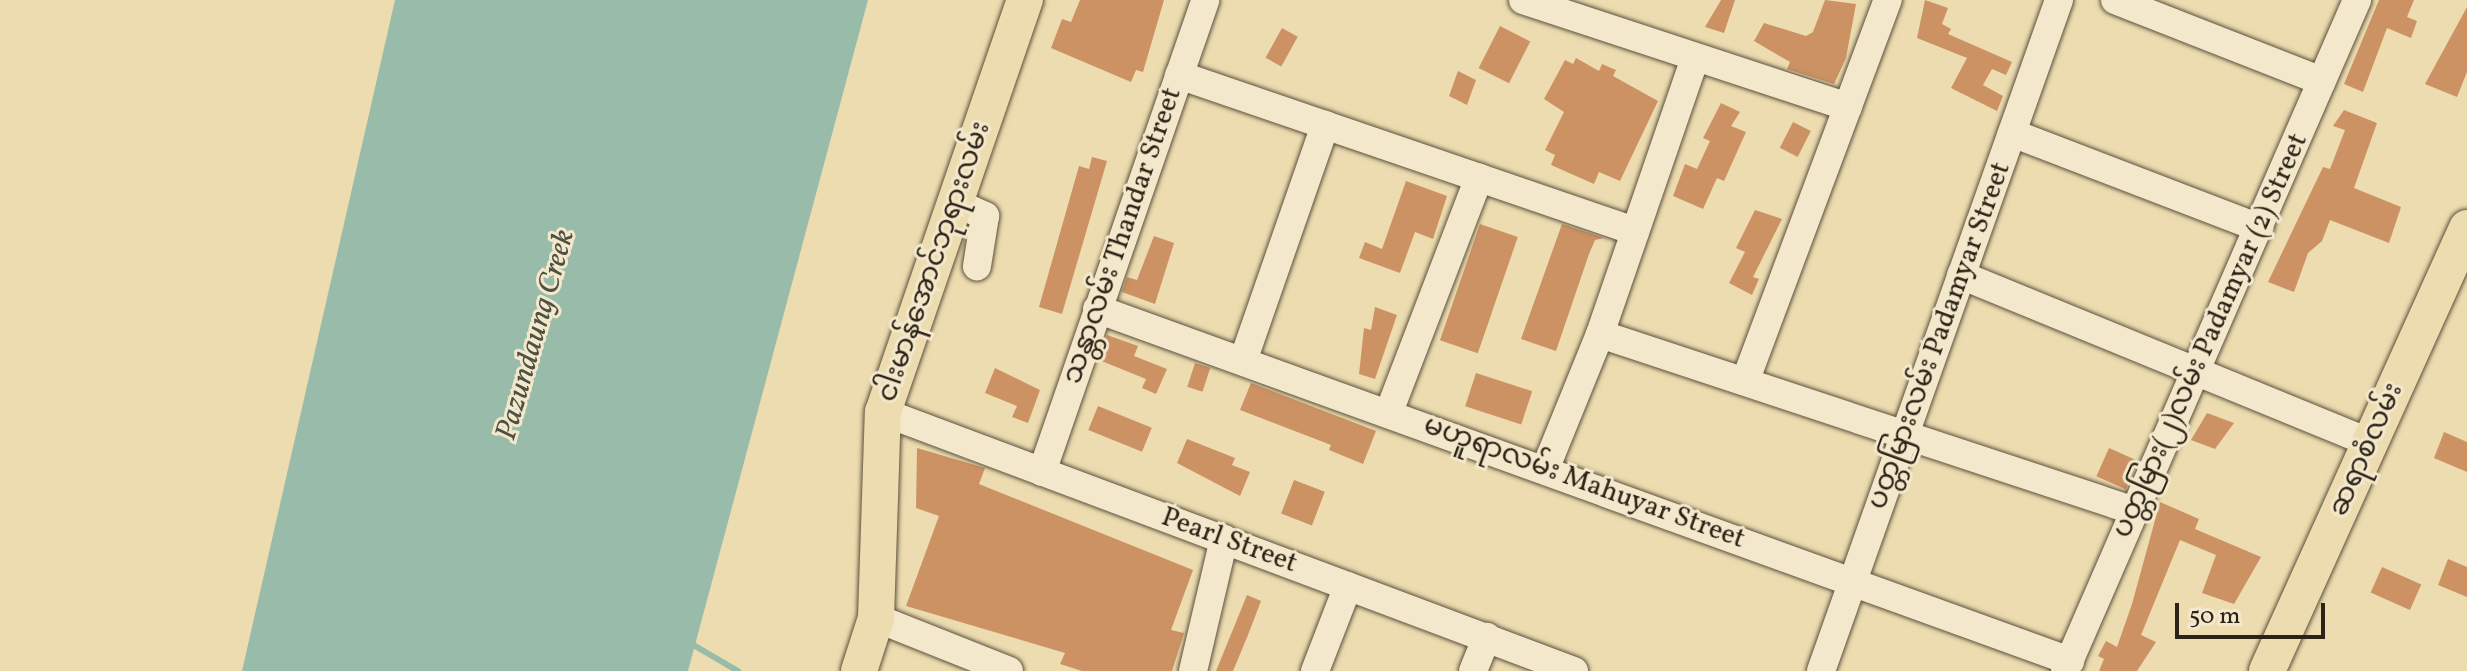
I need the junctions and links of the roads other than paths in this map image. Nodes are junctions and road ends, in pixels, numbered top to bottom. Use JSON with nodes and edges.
{"nodes":[{"id":1,"x":1025,"y":0,"type":"edge"},
{"id":2,"x":1205,"y":0,"type":"edge"},
{"id":3,"x":1523,"y":0,"type":"edge"},
{"id":4,"x":1888,"y":0,"type":"edge"},
{"id":5,"x":2059,"y":0,"type":"edge"},
{"id":6,"x":2115,"y":0,"type":"edge"},
{"id":7,"x":2357,"y":0,"type":"edge"},
{"id":8,"x":1695,"y":58,"type":"junction"},
{"id":9,"x":1179,"y":75,"type":"junction"},
{"id":10,"x":2322,"y":81,"type":"junction"},
{"id":11,"x":1848,"y":107,"type":"junction"},
{"id":12,"x":1325,"y":125,"type":"junction"},
{"id":13,"x":2012,"y":133,"type":"junction"},
{"id":14,"x":1479,"y":178,"type":"junction"},
{"id":15,"x":956,"y":203,"type":"junction"},
{"id":16,"x":2259,"y":228,"type":"junction"},
{"id":17,"x":2467,"y":228,"type":"edge"},
{"id":18,"x":1635,"y":231,"type":"junction"},
{"id":19,"x":977,"y":266,"type":"dead end"},
{"id":20,"x":1961,"y":275,"type":"junction"},
{"id":21,"x":1097,"y":309,"type":"junction"},
{"id":22,"x":1600,"y":334,"type":"junction"},
{"id":23,"x":1243,"y":361,"type":"junction"},
{"id":24,"x":2198,"y":368,"type":"junction"},
{"id":25,"x":1746,"y":379,"type":"junction"},
{"id":26,"x":883,"y":412,"type":"junction"},
{"id":27,"x":1389,"y":412,"type":"junction"},
{"id":28,"x":1904,"y":437,"type":"junction"},
{"id":29,"x":2370,"y":443,"type":"junction"},
{"id":30,"x":1546,"y":467,"type":"junction"},
{"id":31,"x":1042,"y":472,"type":"junction"},
{"id":32,"x":2135,"y":511,"type":"junction"},
{"id":33,"x":1224,"y":539,"type":"junction"},
{"id":34,"x":1852,"y":583,"type":"junction"},
{"id":35,"x":1348,"y":586,"type":"junction"},
{"id":36,"x":876,"y":618,"type":"junction"},
{"id":37,"x":1487,"y":637,"type":"junction"},
{"id":38,"x":2068,"y":666,"type":"edge"},
{"id":39,"x":868,"y":669,"type":"edge"},
{"id":40,"x":1009,"y":671,"type":"edge"},
{"id":41,"x":1193,"y":671,"type":"edge"},
{"id":42,"x":1315,"y":671,"type":"edge"},
{"id":43,"x":1473,"y":671,"type":"edge"},
{"id":44,"x":1574,"y":671,"type":"edge"},
{"id":45,"x":1821,"y":671,"type":"edge"},
{"id":46,"x":2267,"y":671,"type":"edge"}],
"edges":[{"from":1,"to":15,"type":"main road","name":"ငါးမာန်အောင်ဘုရားလမ်း"},
{"from":2,"to":9,"type":"street","name":"သန္တာလမ်း Thandar Street"},
{"from":3,"to":8,"type":"street"},
{"from":4,"to":11,"type":"street"},
{"from":5,"to":13,"type":"street","name":"ပတ္တမြားလမ်း Padamyar Street"},
{"from":6,"to":10,"type":"street"},
{"from":7,"to":10,"type":"street","name":"ပတ္တမြား(၂)လမ်း Padamyar (2) Street"},
{"from":8,"to":11,"type":"street"},
{"from":8,"to":18,"type":"street"},
{"from":9,"to":12,"type":"street"},
{"from":9,"to":21,"type":"street","name":"သန္တာလမ်း Thandar Street"},
{"from":10,"to":16,"type":"street","name":"ပတ္တမြား(၂)လမ်း Padamyar (2) Street"},
{"from":11,"to":25,"type":"street"},
{"from":12,"to":14,"type":"street"},
{"from":12,"to":23,"type":"street"},
{"from":13,"to":16,"type":"street"},
{"from":13,"to":20,"type":"street","name":"ပတ္တမြားလမ်း Padamyar Street"},
{"from":14,"to":18,"type":"street"},
{"from":14,"to":27,"type":"street"},
{"from":15,"to":19,"type":"street"},
{"from":15,"to":26,"type":"main road","name":"ငါးမာန်အောင်ဘုရားလမ်း"},
{"from":16,"to":24,"type":"street","name":"ပတ္တမြား(၂)လမ်း Padamyar (2) Street"},
{"from":17,"to":29,"type":"main road","name":"ဆရာစံလမ်း"},
{"from":18,"to":22,"type":"street"},
{"from":20,"to":24,"type":"street"},
{"from":20,"to":28,"type":"street","name":"ပတ္တမြားလမ်း Padamyar Street"},
{"from":21,"to":23,"type":"street","name":"မဟူရာလမ်း Mahuyar Street"},
{"from":21,"to":31,"type":"street","name":"သန္တာလမ်း Thandar Street"},
{"from":22,"to":25,"type":"street"},
{"from":22,"to":30,"type":"street"},
{"from":23,"to":27,"type":"street","name":"မဟူရာလမ်း Mahuyar Street"},
{"from":24,"to":29,"type":"street"},
{"from":24,"to":32,"type":"street","name":"ပတ္တမြား(၂)လမ်း Padamyar (2) Street"},
{"from":25,"to":28,"type":"street"},
{"from":26,"to":31,"type":"street","name":"Pearl Street"},
{"from":26,"to":36,"type":"main road","name":"ငါးမာန်အောင်ဘုရားလမ်း"},
{"from":27,"to":30,"type":"street","name":"မဟူရာလမ်း Mahuyar Street"},
{"from":28,"to":32,"type":"street"},
{"from":28,"to":34,"type":"street","name":"ပတ္တမြားလမ်း Padamyar Street"},
{"from":29,"to":46,"type":"main road","name":"ဆရာစံလမ်း"},
{"from":30,"to":34,"type":"street","name":"မဟူရာလမ်း Mahuyar Street"},
{"from":31,"to":33,"type":"street","name":"Pearl Street"},
{"from":32,"to":38,"type":"street","name":"ပတ္တမြား(၂)လမ်း Padamyar (2) Street"},
{"from":33,"to":35,"type":"street","name":"Pearl Street"},
{"from":33,"to":41,"type":"street"},
{"from":34,"to":38,"type":"street","name":"မဟူရာလမ်း Mahuyar Street"},
{"from":34,"to":45,"type":"street","name":"ပတ္တမြားလမ်း Padamyar Street"},
{"from":35,"to":37,"type":"street","name":"Pearl Street"},
{"from":35,"to":42,"type":"street"},
{"from":36,"to":39,"type":"main road","name":"ငါးမာန်အောင်ဘုရားလမ်း"},
{"from":36,"to":40,"type":"street"},
{"from":37,"to":43,"type":"street"},
{"from":37,"to":44,"type":"street","name":"Pearl Street"}]}
